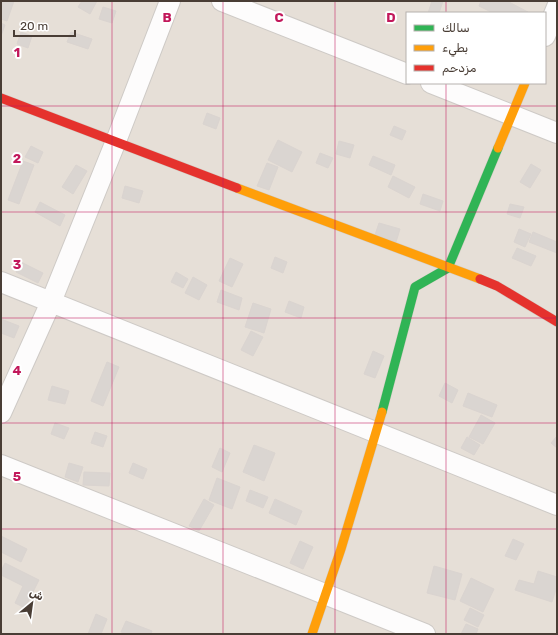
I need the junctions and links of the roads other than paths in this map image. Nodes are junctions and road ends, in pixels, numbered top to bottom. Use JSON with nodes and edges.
{"nodes":[{"id":1,"x":170,"y":1,"type":"edge"},
{"id":2,"x":222,"y":1,"type":"edge"},
{"id":3,"x":557,"y":7,"type":"edge"},
{"id":4,"x":546,"y":34,"type":"edge"},
{"id":5,"x":406,"y":74,"type":"edge"},
{"id":6,"x":434,"y":84,"type":"edge"},
{"id":7,"x":525,"y":84,"type":"edge"},
{"id":8,"x":1,"y":98,"type":"edge"},
{"id":9,"x":512,"y":115,"type":"junction"},
{"id":10,"x":557,"y":133,"type":"edge"},
{"id":11,"x":116,"y":141,"type":"junction"},
{"id":12,"x":448,"y":268,"type":"junction"},
{"id":13,"x":1,"y":282,"type":"edge"},
{"id":14,"x":51,"y":302,"type":"junction"},
{"id":15,"x":557,"y":322,"type":"edge"},
{"id":16,"x":1,"y":413,"type":"edge"},
{"id":17,"x":376,"y":433,"type":"junction"},
{"id":18,"x":1,"y":465,"type":"edge"},
{"id":19,"x":557,"y":505,"type":"edge"},
{"id":20,"x":327,"y":595,"type":"junction"},
{"id":21,"x":312,"y":634,"type":"edge"},
{"id":22,"x":425,"y":634,"type":"edge"}],
"edges":[{"from":1,"to":11,"type":"street"},
{"from":2,"to":5,"type":"street"},
{"from":3,"to":4,"type":"street"},
{"from":6,"to":9,"type":"street"},
{"from":7,"to":9,"type":"street"},
{"from":8,"to":11,"type":"street"},
{"from":9,"to":10,"type":"street"},
{"from":9,"to":12,"type":"street"},
{"from":11,"to":12,"type":"street"},
{"from":11,"to":14,"type":"street"},
{"from":12,"to":15,"type":"street"},
{"from":12,"to":17,"type":"street"},
{"from":13,"to":14,"type":"street"},
{"from":14,"to":16,"type":"street"},
{"from":14,"to":17,"type":"street"},
{"from":17,"to":19,"type":"street"},
{"from":17,"to":20,"type":"street"},
{"from":18,"to":20,"type":"street"},
{"from":20,"to":21,"type":"street"},
{"from":20,"to":22,"type":"street"}]}
